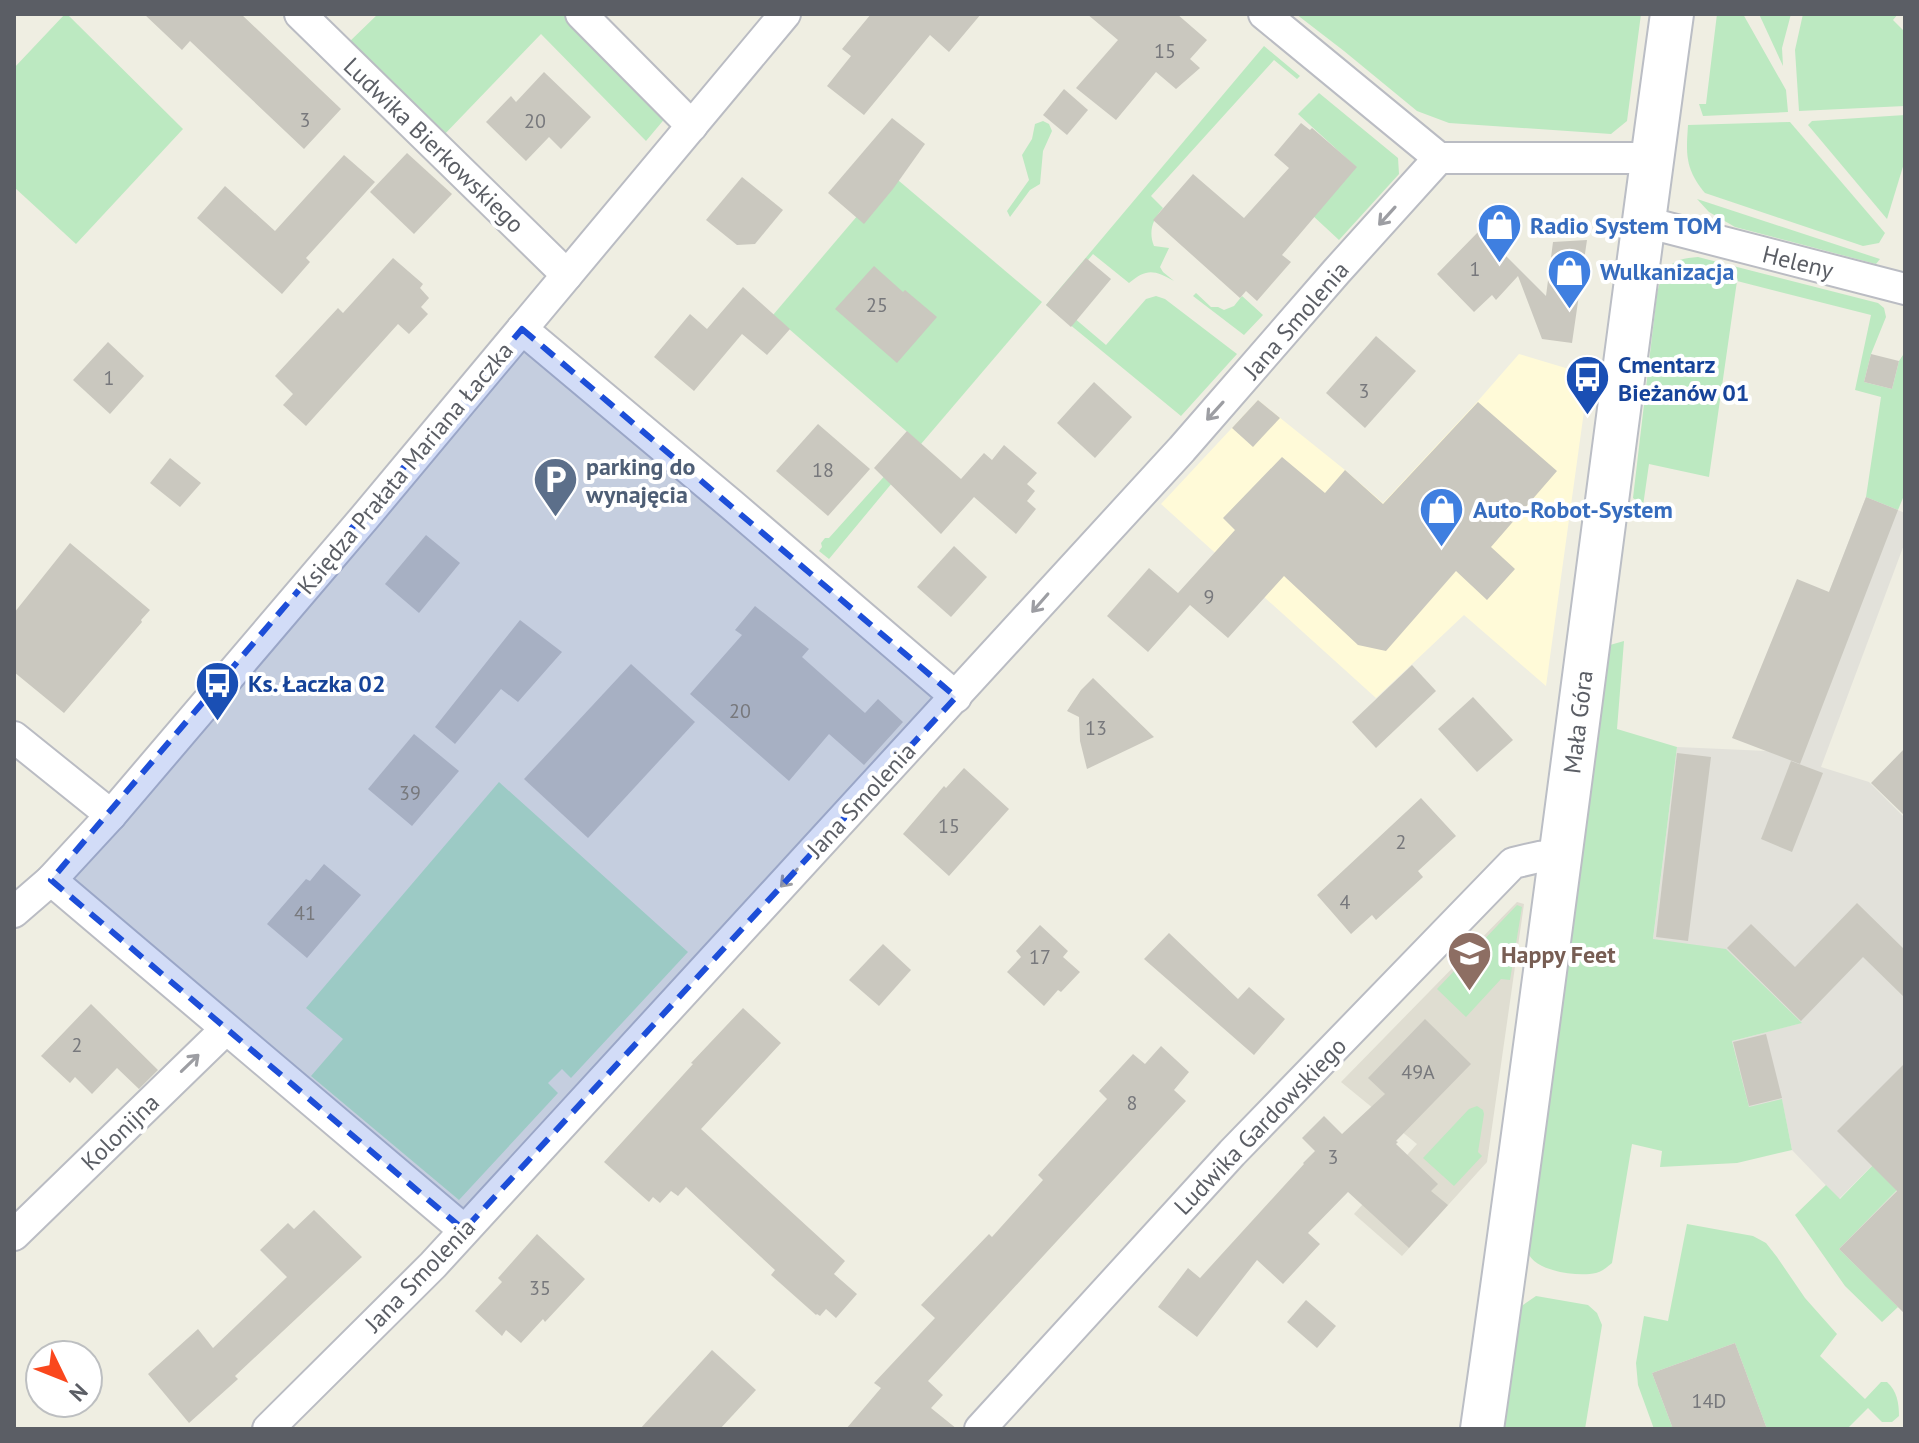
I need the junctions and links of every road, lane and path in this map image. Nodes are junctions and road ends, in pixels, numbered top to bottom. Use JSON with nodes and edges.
{"nodes":[{"id":1,"x":300,"y":14,"type":"edge"},
{"id":2,"x":581,"y":14,"type":"edge"},
{"id":3,"x":785,"y":14,"type":"edge"},
{"id":4,"x":1264,"y":14,"type":"edge"},
{"id":5,"x":1672,"y":14,"type":"edge"},
{"id":6,"x":692,"y":126,"type":"junction"},
{"id":7,"x":1439,"y":158,"type":"junction"},
{"id":8,"x":1653,"y":158,"type":"junction"},
{"id":9,"x":1645,"y":222,"type":"junction"},
{"id":10,"x":567,"y":275,"type":"junction"},
{"id":11,"x":1905,"y":289,"type":"edge"},
{"id":12,"x":522,"y":329,"type":"junction"},
{"id":13,"x":956,"y":697,"type":"junction"},
{"id":14,"x":14,"y":737,"type":"edge"},
{"id":15,"x":111,"y":815,"type":"junction"},
{"id":16,"x":1560,"y":855,"type":"junction"},
{"id":17,"x":51,"y":880,"type":"junction"},
{"id":18,"x":14,"y":912,"type":"edge"},
{"id":19,"x":226,"y":1029,"type":"junction"},
{"id":20,"x":464,"y":1230,"type":"junction"},
{"id":21,"x":14,"y":1235,"type":"edge"},
{"id":22,"x":268,"y":1429,"type":"edge"},
{"id":23,"x":980,"y":1429,"type":"edge"},
{"id":24,"x":1482,"y":1429,"type":"edge"}],
"edges":[{"from":1,"to":10,"type":"street","name":"Ludwika Bierkowskiego"},
{"from":2,"to":6,"type":"street"},
{"from":3,"to":6,"type":"street","name":"Księdza Prałata Mariana Łaczka"},
{"from":4,"to":7,"type":"street"},
{"from":5,"to":8,"type":"street","name":"Mała Góra"},
{"from":6,"to":10,"type":"street","name":"Księdza Prałata Mariana Łaczka"},
{"from":7,"to":8,"type":"street"},
{"from":7,"to":13,"type":"street","name":"Jana Smolenia","one_way":true},
{"from":8,"to":9,"type":"street","name":"Mała Góra"},
{"from":9,"to":11,"type":"street","name":"Heleny"},
{"from":9,"to":16,"type":"street","name":"Mała Góra"},
{"from":10,"to":12,"type":"street","name":"Księdza Prałata Mariana Łaczka"},
{"from":12,"to":13,"type":"street"},
{"from":12,"to":15,"type":"street","name":"Księdza Prałata Mariana Łaczka"},
{"from":13,"to":20,"type":"street","name":"Jana Smolenia","one_way":true},
{"from":14,"to":15,"type":"street"},
{"from":15,"to":17,"type":"street","name":"Księdza Prałata Mariana Łaczka"},
{"from":16,"to":23,"type":"street","name":"Ludwika Gardowskiego"},
{"from":16,"to":24,"type":"street","name":"Mała Góra"},
{"from":17,"to":18,"type":"street","name":"Księdza Prałata Mariana Łaczka"},
{"from":17,"to":19,"type":"street"},
{"from":19,"to":20,"type":"street"},
{"from":21,"to":19,"type":"street","name":"Kolonijna","one_way":true},
{"from":20,"to":22,"type":"street","name":"Jana Smolenia"}]}
